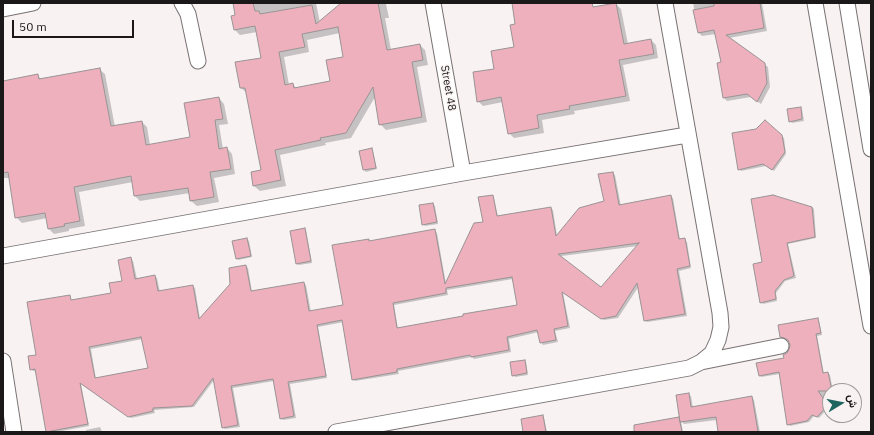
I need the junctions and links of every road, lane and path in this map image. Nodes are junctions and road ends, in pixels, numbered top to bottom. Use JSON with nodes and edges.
{"nodes":[{"id":1,"x":33,"y":3,"type":"edge"},
{"id":2,"x":182,"y":3,"type":"edge"},
{"id":3,"x":433,"y":3,"type":"edge"},
{"id":4,"x":665,"y":3,"type":"edge"},
{"id":5,"x":815,"y":3,"type":"edge"},
{"id":6,"x":847,"y":3,"type":"edge"},
{"id":7,"x":3,"y":9,"type":"edge"},
{"id":8,"x":198,"y":61,"type":"dead end"},
{"id":9,"x":687,"y":135,"type":"junction"},
{"id":10,"x":871,"y":149,"type":"edge"},
{"id":11,"x":463,"y":173,"type":"junction"},
{"id":12,"x":3,"y":256,"type":"edge"},
{"id":13,"x":871,"y":326,"type":"edge"},
{"id":14,"x":781,"y":346,"type":"dead end"},
{"id":15,"x":3,"y":361,"type":"edge"},
{"id":16,"x":702,"y":362,"type":"junction"},
{"id":17,"x":14,"y":432,"type":"edge"},
{"id":18,"x":336,"y":432,"type":"edge"}],
"edges":[{"from":1,"to":7,"type":"street"},
{"from":2,"to":8,"type":"street"},
{"from":3,"to":11,"type":"street","name":"Street 48"},
{"from":4,"to":9,"type":"street"},
{"from":5,"to":13,"type":"street"},
{"from":6,"to":10,"type":"street"},
{"from":9,"to":11,"type":"street"},
{"from":9,"to":16,"type":"street"},
{"from":11,"to":12,"type":"street"},
{"from":14,"to":16,"type":"street"},
{"from":15,"to":17,"type":"street"},
{"from":16,"to":18,"type":"street"}]}
